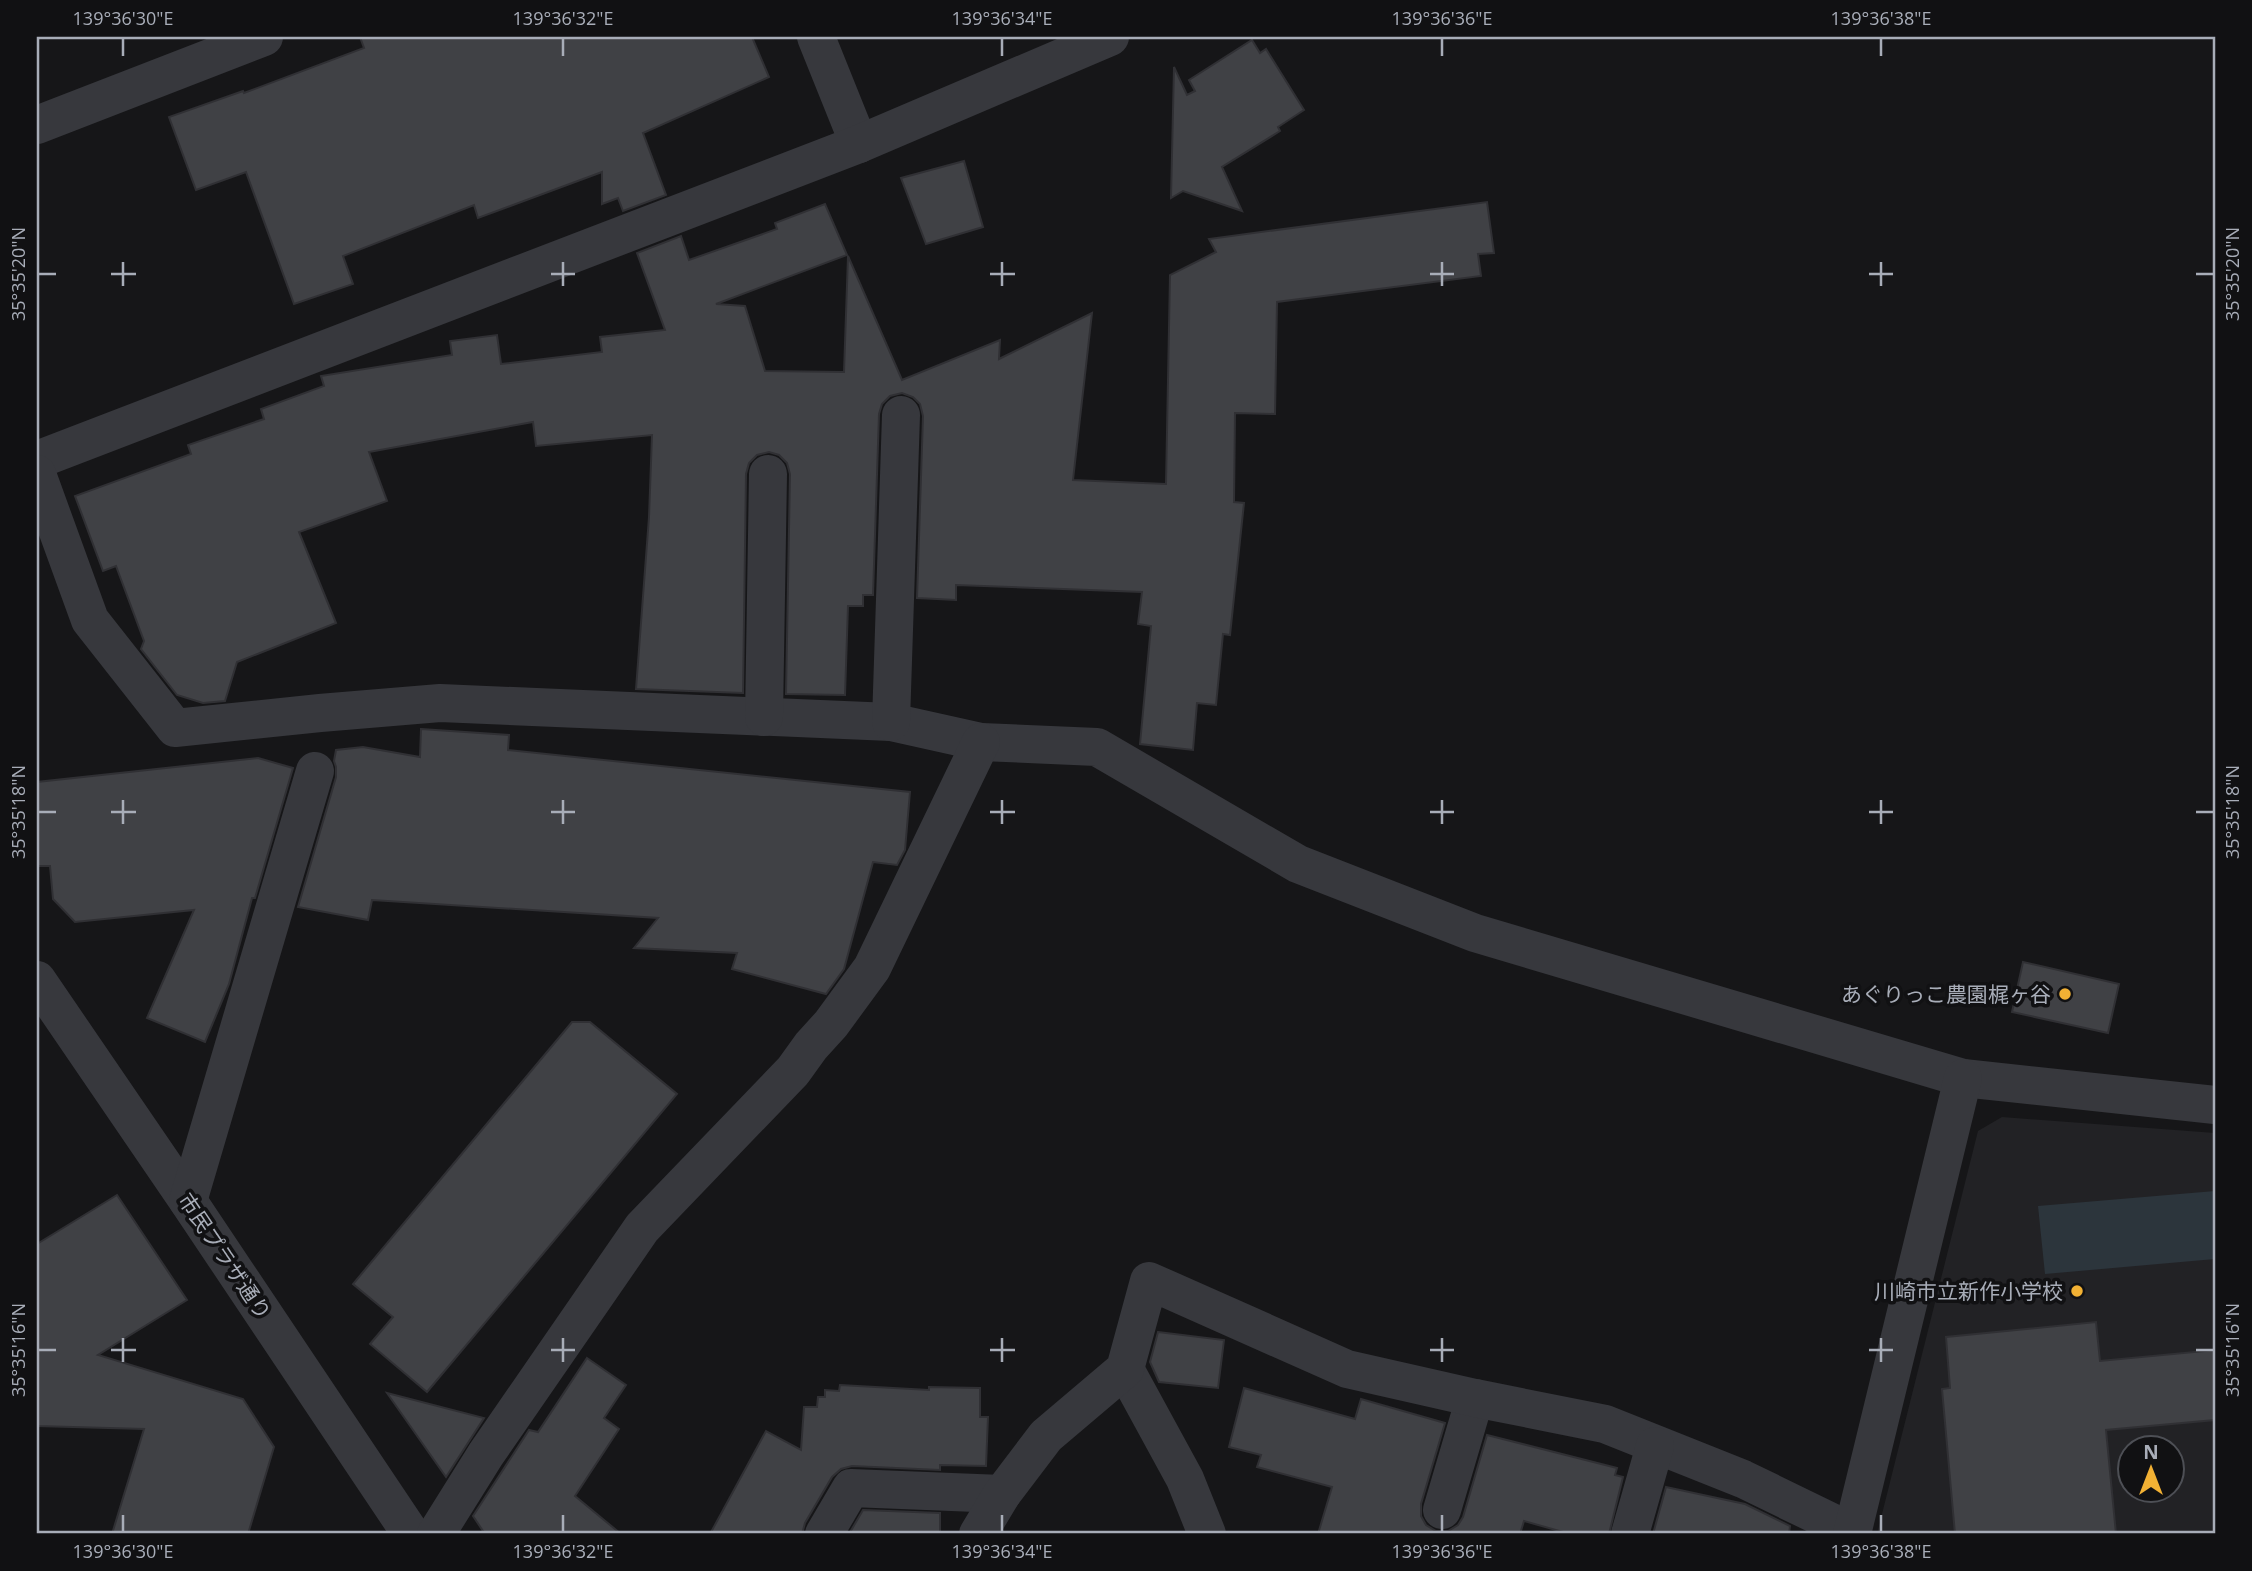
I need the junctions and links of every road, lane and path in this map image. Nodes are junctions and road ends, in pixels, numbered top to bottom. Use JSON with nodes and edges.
{"nodes":[{"id":1,"x":264,"y":37,"type":"edge"},
{"id":2,"x":816,"y":37,"type":"edge"},
{"id":3,"x":1110,"y":37,"type":"edge"},
{"id":4,"x":37,"y":125,"type":"edge"},
{"id":5,"x":859,"y":144,"type":"junction"},
{"id":6,"x":901,"y":415,"type":"dead end"},
{"id":7,"x":37,"y":460,"type":"edge"},
{"id":8,"x":37,"y":474,"type":"edge"},
{"id":9,"x":768,"y":474,"type":"dead end"},
{"id":10,"x":764,"y":717,"type":"junction"},
{"id":11,"x":891,"y":722,"type":"junction"},
{"id":12,"x":981,"y":742,"type":"junction"},
{"id":13,"x":315,"y":771,"type":"dead end"},
{"id":14,"x":37,"y":980,"type":"edge"},
{"id":15,"x":1963,"y":1078,"type":"junction"},
{"id":16,"x":2215,"y":1105,"type":"edge"},
{"id":17,"x":188,"y":1201,"type":"junction"},
{"id":18,"x":1125,"y":1369,"type":"junction"},
{"id":19,"x":1475,"y":1398,"type":"junction"},
{"id":20,"x":1655,"y":1446,"type":"junction"},
{"id":21,"x":1002,"y":1494,"type":"junction"},
{"id":22,"x":1442,"y":1510,"type":"dead end"},
{"id":23,"x":1852,"y":1533,"type":"edge"},
{"id":24,"x":411,"y":1534,"type":"edge"},
{"id":25,"x":436,"y":1534,"type":"edge"},
{"id":26,"x":824,"y":1534,"type":"edge"},
{"id":27,"x":978,"y":1534,"type":"edge"},
{"id":28,"x":1208,"y":1534,"type":"edge"},
{"id":29,"x":1630,"y":1534,"type":"edge"}],
"edges":[{"from":1,"to":4,"type":"street"},
{"from":2,"to":5,"type":"street"},
{"from":3,"to":5,"type":"street"},
{"from":5,"to":7,"type":"street"},
{"from":6,"to":11,"type":"street"},
{"from":8,"to":10,"type":"street"},
{"from":9,"to":10,"type":"street"},
{"from":10,"to":11,"type":"street"},
{"from":11,"to":12,"type":"street"},
{"from":12,"to":15,"type":"street"},
{"from":12,"to":25,"type":"street"},
{"from":13,"to":17,"type":"street"},
{"from":14,"to":17,"type":"street","name":"市民プラザ通り"},
{"from":15,"to":16,"type":"street"},
{"from":15,"to":23,"type":"street"},
{"from":17,"to":24,"type":"street","name":"市民プラザ通り"},
{"from":18,"to":19,"type":"street"},
{"from":18,"to":21,"type":"street"},
{"from":18,"to":28,"type":"street"},
{"from":19,"to":20,"type":"street"},
{"from":19,"to":22,"type":"street"},
{"from":20,"to":23,"type":"street"},
{"from":20,"to":29,"type":"street"},
{"from":21,"to":26,"type":"street"},
{"from":21,"to":27,"type":"street"}]}
